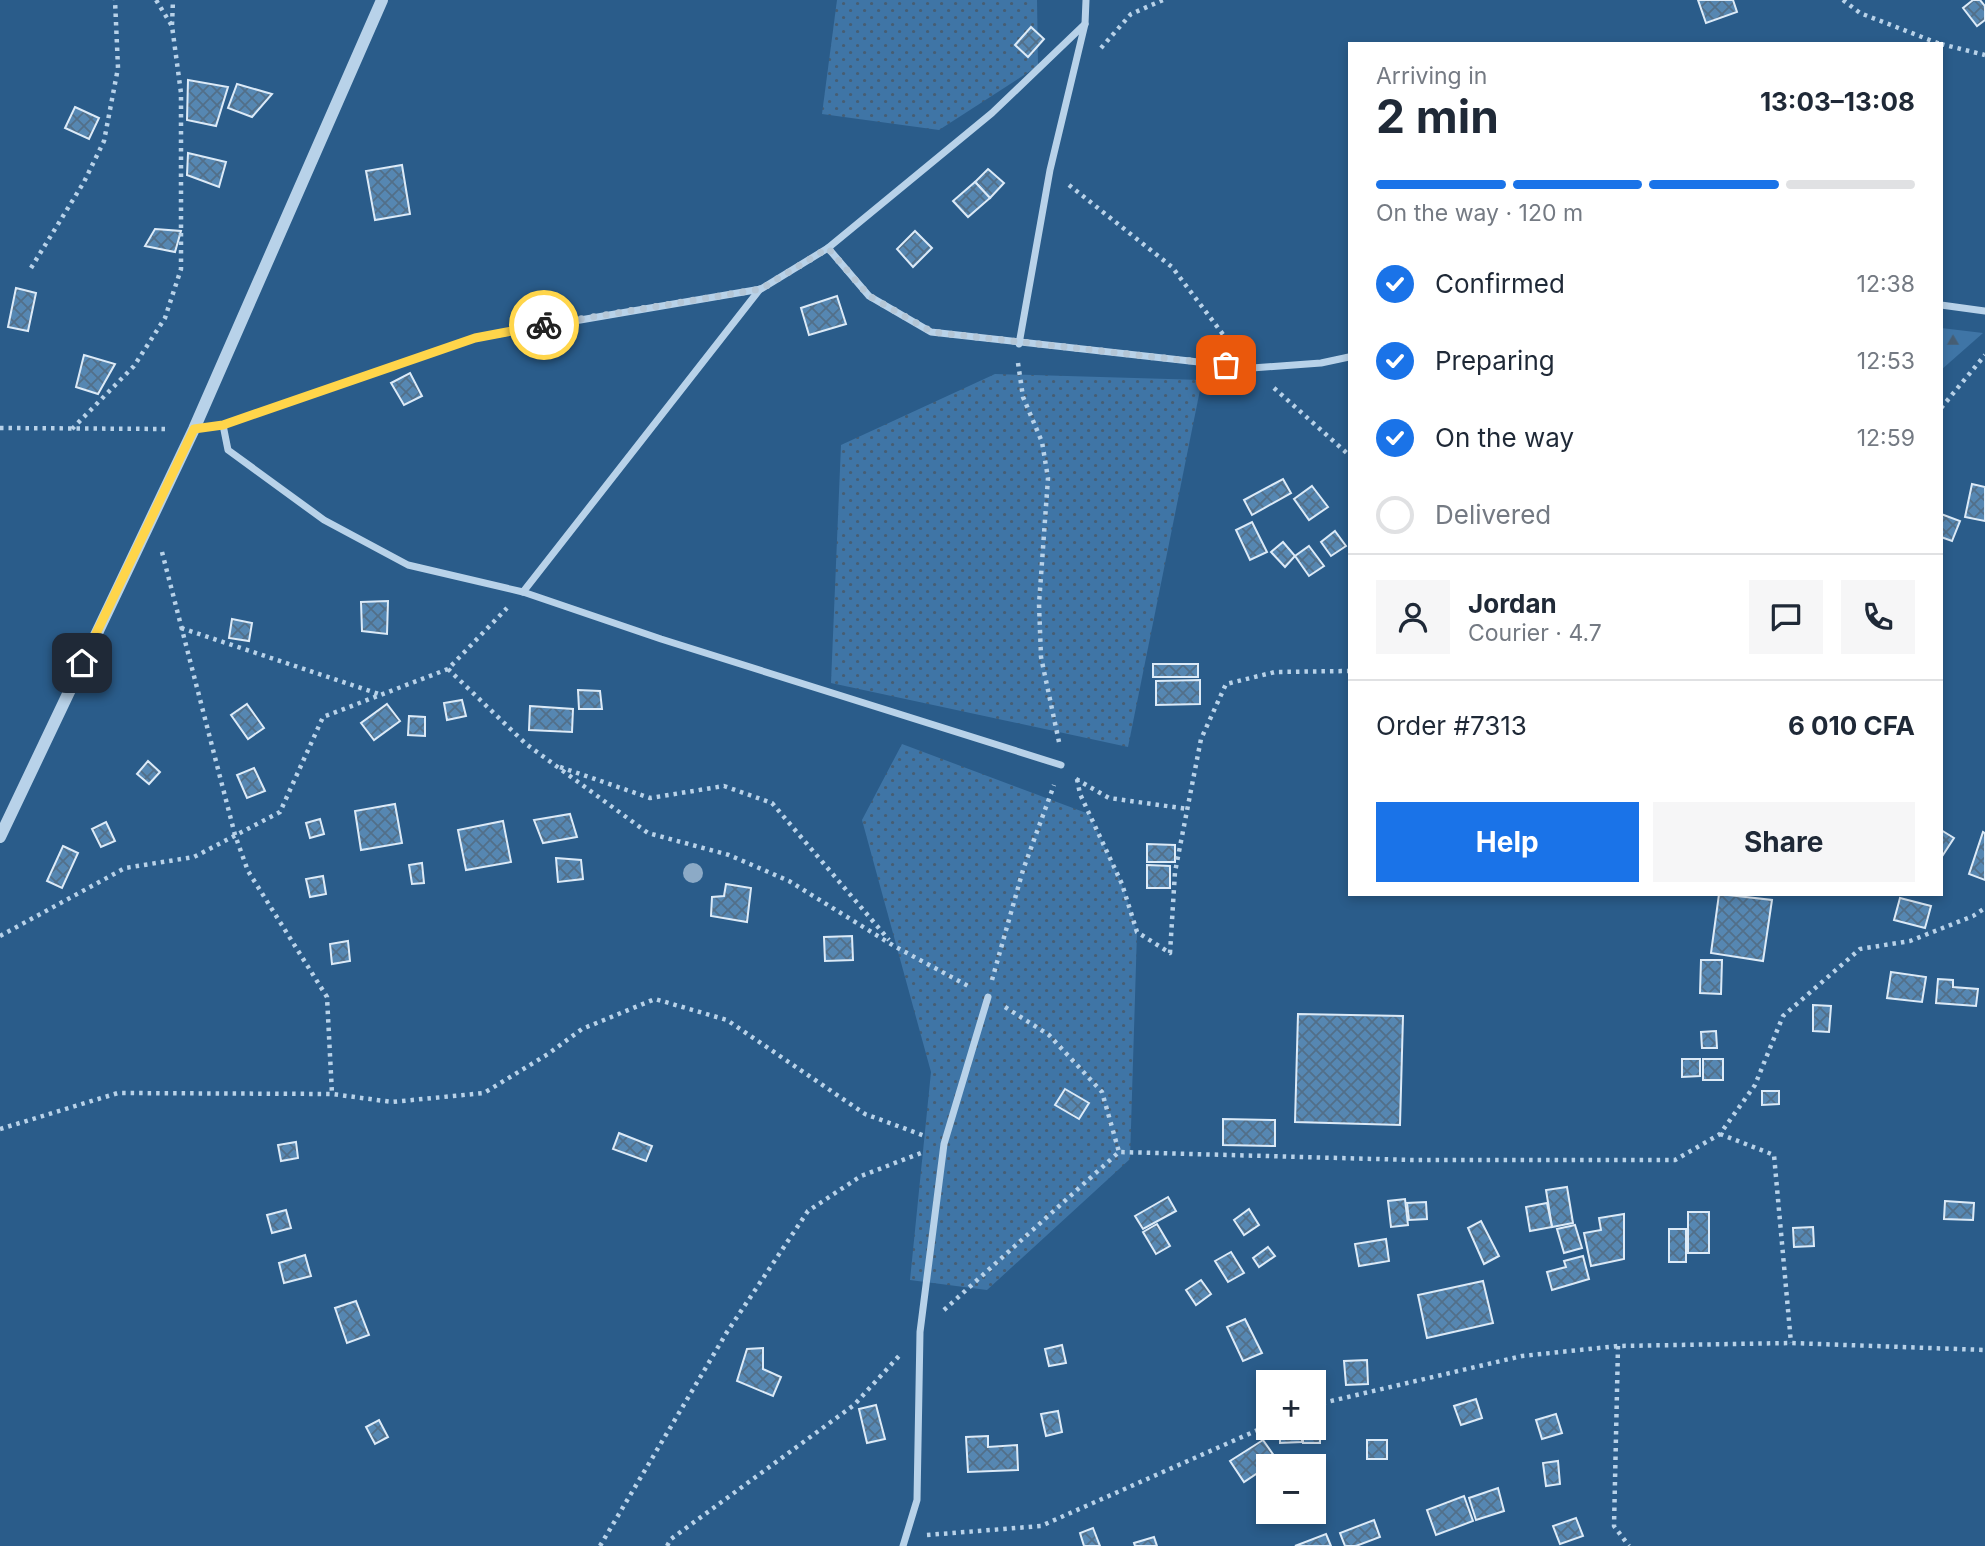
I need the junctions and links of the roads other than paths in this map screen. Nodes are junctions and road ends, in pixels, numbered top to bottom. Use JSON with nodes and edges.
{"nodes":[{"id":1,"x":383,"y":0,"type":"edge"},
{"id":2,"x":1086,"y":0,"type":"edge"},
{"id":3,"x":1085,"y":24,"type":"junction"},
{"id":4,"x":828,"y":248,"type":"junction"},
{"id":5,"x":761,"y":289,"type":"junction"},
{"id":6,"x":1943,"y":305,"type":"edge"},
{"id":7,"x":1985,"y":311,"type":"edge"},
{"id":8,"x":1019,"y":344,"type":"junction"},
{"id":9,"x":1348,"y":357,"type":"edge"},
{"id":10,"x":223,"y":425,"type":"junction"},
{"id":11,"x":194,"y":429,"type":"junction"},
{"id":12,"x":523,"y":592,"type":"junction"},
{"id":13,"x":1061,"y":765,"type":"road end"},
{"id":14,"x":0,"y":837,"type":"edge"},
{"id":15,"x":988,"y":997,"type":"road end"},
{"id":16,"x":903,"y":1546,"type":"edge"}],
"edges":[{"from":1,"to":11,"type":"street"},
{"from":2,"to":3,"type":"street"},
{"from":3,"to":4,"type":"street"},
{"from":3,"to":8,"type":"street"},
{"from":4,"to":5,"type":"street"},
{"from":4,"to":8,"type":"street"},
{"from":5,"to":10,"type":"street"},
{"from":5,"to":12,"type":"street"},
{"from":6,"to":7,"type":"street"},
{"from":8,"to":9,"type":"street"},
{"from":10,"to":11,"type":"street"},
{"from":10,"to":12,"type":"street"},
{"from":11,"to":14,"type":"street"},
{"from":12,"to":13,"type":"street"},
{"from":15,"to":16,"type":"street"}]}
